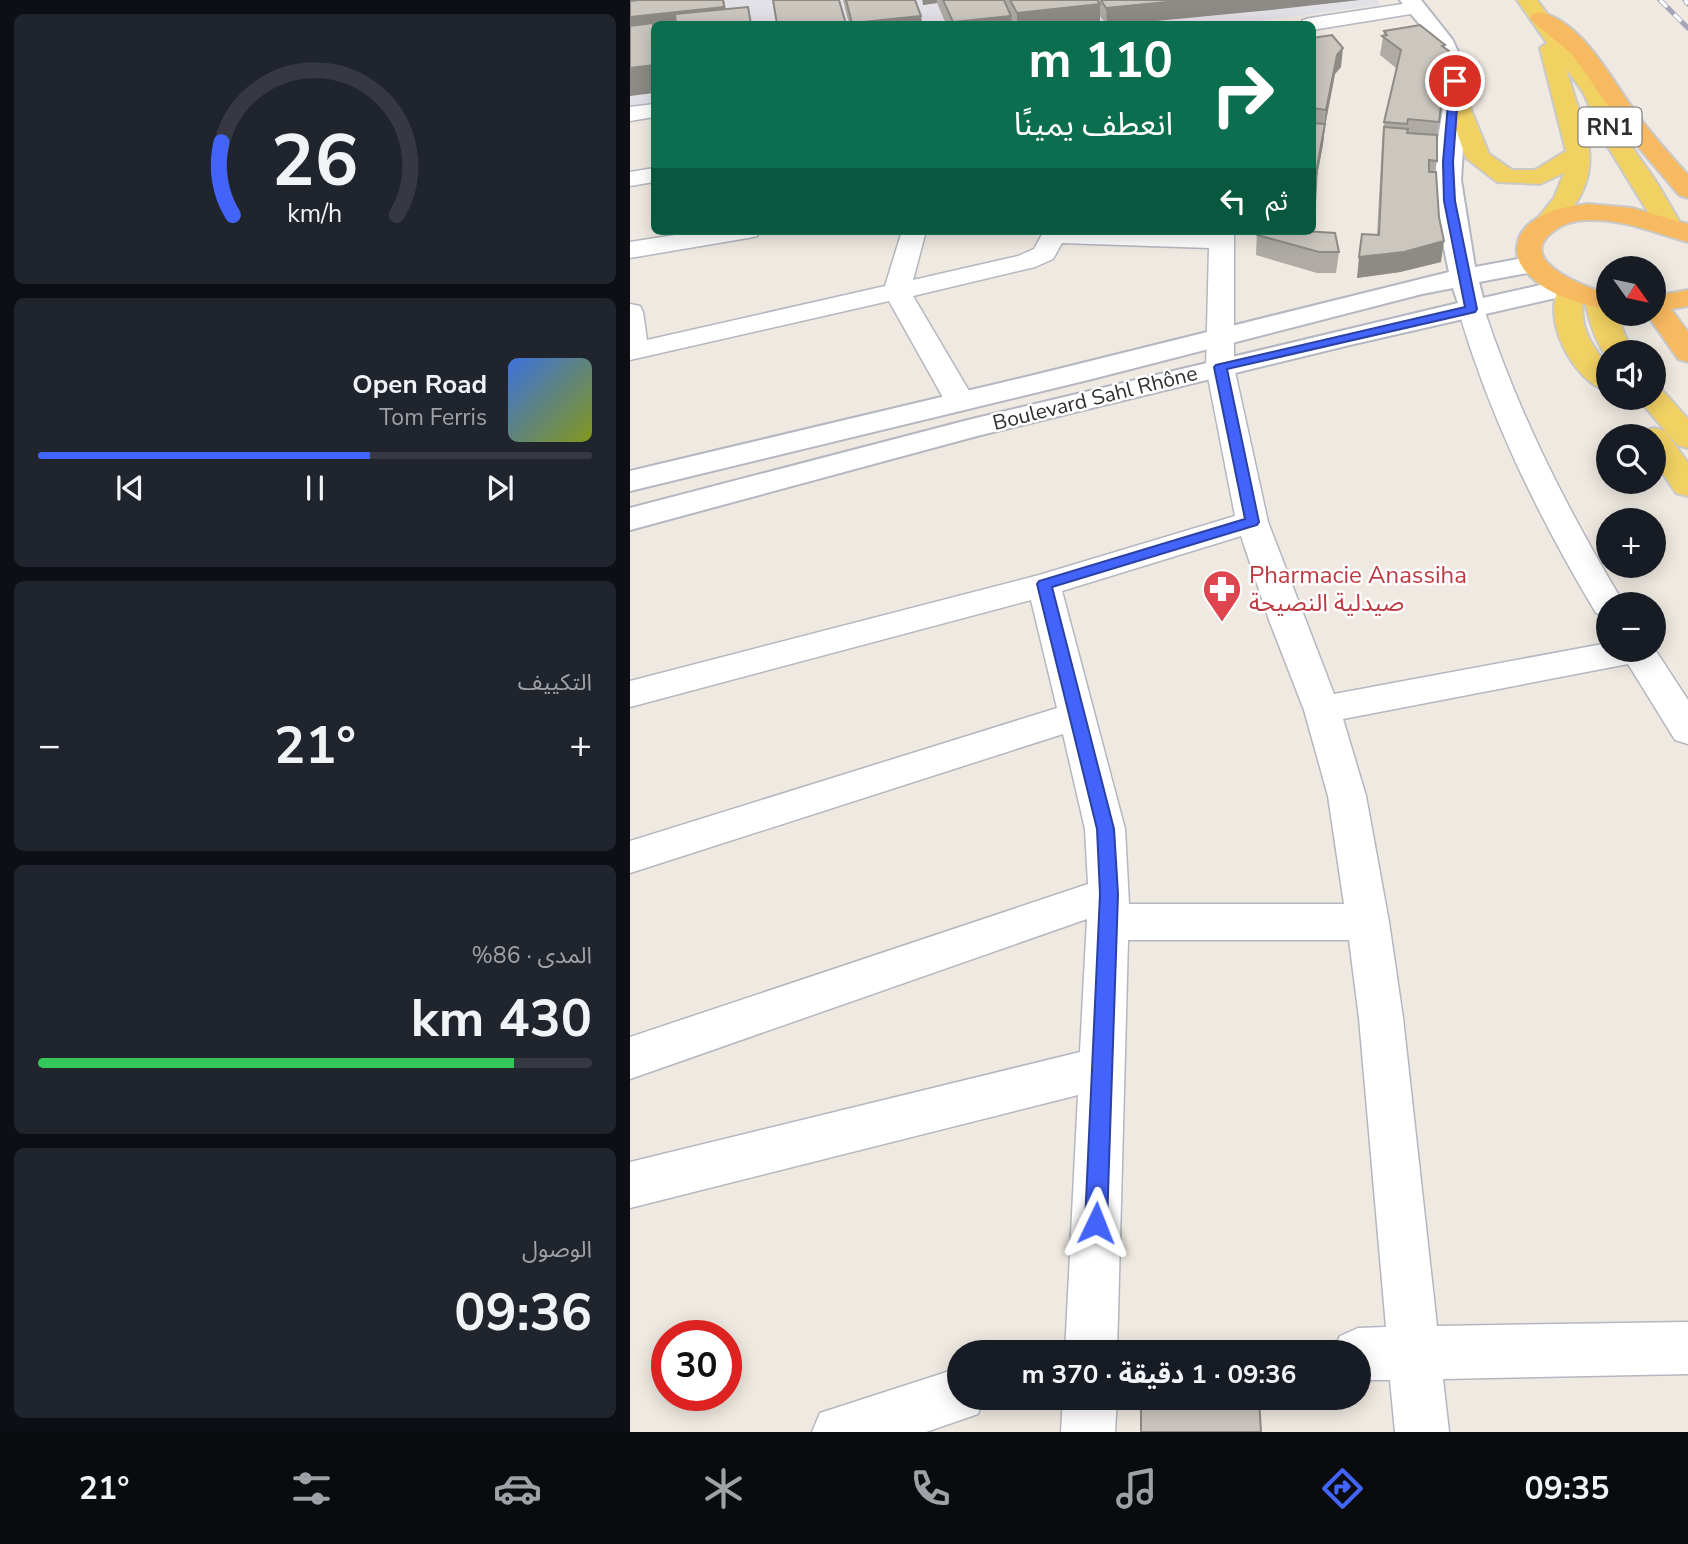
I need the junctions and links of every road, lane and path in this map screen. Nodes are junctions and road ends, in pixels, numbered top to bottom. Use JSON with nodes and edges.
{"nodes":[{"id":1,"x":1413,"y":4,"type":"edge"},
{"id":2,"x":1539,"y":17,"type":"edge"},
{"id":3,"x":1316,"y":23,"type":"edge"},
{"id":4,"x":1455,"y":96,"type":"junction"},
{"id":5,"x":651,"y":111,"type":"edge"},
{"id":6,"x":630,"y":114,"type":"edge"},
{"id":7,"x":1579,"y":153,"type":"junction"},
{"id":8,"x":651,"y":176,"type":"edge"},
{"id":9,"x":630,"y":179,"type":"edge"},
{"id":10,"x":1688,"y":190,"type":"edge"},
{"id":11,"x":1546,"y":224,"type":"junction"},
{"id":12,"x":1678,"y":229,"type":"edge"},
{"id":13,"x":723,"y":235,"type":"edge"},
{"id":14,"x":913,"y":235,"type":"edge"},
{"id":15,"x":1055,"y":235,"type":"edge"},
{"id":16,"x":1166,"y":235,"type":"edge"},
{"id":17,"x":1221,"y":236,"type":"edge"},
{"id":18,"x":630,"y":250,"type":"edge"},
{"id":19,"x":1534,"y":264,"type":"junction"},
{"id":20,"x":1464,"y":276,"type":"junction"},
{"id":21,"x":1567,"y":289,"type":"junction"},
{"id":22,"x":897,"y":291,"type":"junction"},
{"id":23,"x":1596,"y":298,"type":"edge"},
{"id":24,"x":1688,"y":298,"type":"edge"},
{"id":25,"x":1666,"y":303,"type":"edge"},
{"id":26,"x":1471,"y":309,"type":"junction"},
{"id":27,"x":630,"y":312,"type":"edge"},
{"id":28,"x":1666,"y":322,"type":"edge"},
{"id":29,"x":632,"y":351,"type":"edge"},
{"id":30,"x":1220,"y":351,"type":"junction"},
{"id":31,"x":1688,"y":353,"type":"edge"},
{"id":32,"x":1596,"y":368,"type":"edge"},
{"id":33,"x":960,"y":401,"type":"junction"},
{"id":34,"x":1632,"y":410,"type":"edge"},
{"id":35,"x":1663,"y":410,"type":"edge"},
{"id":36,"x":1643,"y":424,"type":"edge"},
{"id":37,"x":1688,"y":438,"type":"edge"},
{"id":38,"x":1666,"y":455,"type":"edge"},
{"id":39,"x":630,"y":481,"type":"edge"},
{"id":40,"x":1688,"y":486,"type":"edge"},
{"id":41,"x":630,"y":519,"type":"edge"},
{"id":42,"x":1252,"y":522,"type":"junction"},
{"id":43,"x":1044,"y":584,"type":"junction"},
{"id":44,"x":1600,"y":592,"type":"edge"},
{"id":45,"x":1596,"y":658,"type":"edge"},
{"id":46,"x":1644,"y":662,"type":"edge"},
{"id":47,"x":630,"y":694,"type":"edge"},
{"id":48,"x":1322,"y":710,"type":"junction"},
{"id":49,"x":1076,"y":716,"type":"junction"},
{"id":50,"x":1688,"y":730,"type":"edge"},
{"id":51,"x":630,"y":857,"type":"edge"},
{"id":52,"x":1108,"y":908,"type":"junction"},
{"id":53,"x":1368,"y":922,"type":"junction"},
{"id":54,"x":630,"y":1058,"type":"edge"},
{"id":55,"x":1102,"y":1068,"type":"junction"},
{"id":56,"x":630,"y":1185,"type":"edge"},
{"id":57,"x":1092,"y":1340,"type":"edge"},
{"id":58,"x":1688,"y":1348,"type":"edge"},
{"id":59,"x":1413,"y":1353,"type":"junction"},
{"id":60,"x":1371,"y":1354,"type":"edge"},
{"id":61,"x":947,"y":1399,"type":"edge"},
{"id":62,"x":1089,"y":1410,"type":"edge"},
{"id":63,"x":839,"y":1432,"type":"edge"},
{"id":64,"x":1088,"y":1432,"type":"edge"},
{"id":65,"x":1422,"y":1432,"type":"edge"}],
"edges":[{"from":1,"to":3,"type":"street"},
{"from":1,"to":4,"type":"street"},
{"from":2,"to":7,"type":"main road","number":"RN1"},
{"from":2,"to":10,"type":"highway"},
{"from":2,"to":12,"type":"main road","number":"RN1"},
{"from":4,"to":7,"type":"main road"},
{"from":4,"to":20,"type":"street"},
{"from":5,"to":6,"type":"street"},
{"from":7,"to":11,"type":"main road","number":"RN1"},
{"from":8,"to":9,"type":"street"},
{"from":11,"to":12,"type":"highway","number":"RN1"},
{"from":11,"to":19,"type":"highway","number":"RN1"},
{"from":13,"to":18,"type":"street"},
{"from":14,"to":22,"type":"street"},
{"from":15,"to":22,"type":"street"},
{"from":16,"to":17,"type":"street"},
{"from":17,"to":30,"type":"street"},
{"from":19,"to":20,"type":"street","name":"Boulevard Sahl Rhône"},
{"from":19,"to":21,"type":"highway"},
{"from":20,"to":26,"type":"street"},
{"from":20,"to":30,"type":"street","name":"Boulevard Sahl Rhône"},
{"from":21,"to":23,"type":"highway"},
{"from":21,"to":26,"type":"street","name":"Boulevard Sahl Rhône"},
{"from":21,"to":32,"type":"main road"},
{"from":22,"to":29,"type":"street"},
{"from":22,"to":33,"type":"street"},
{"from":24,"to":25,"type":"highway"},
{"from":26,"to":30,"type":"street","name":"Boulevard Sahl Rhône"},
{"from":26,"to":44,"type":"street"},
{"from":27,"to":29,"type":"street"},
{"from":28,"to":31,"type":"highway"},
{"from":30,"to":33,"type":"street","name":"Boulevard Sahl Rhône"},
{"from":30,"to":41,"type":"street","name":"Boulevard Sahl Rhône"},
{"from":30,"to":42,"type":"street"},
{"from":33,"to":39,"type":"street","name":"Boulevard Sahl Rhône"},
{"from":34,"to":36,"type":"main road"},
{"from":35,"to":37,"type":"main road"},
{"from":38,"to":40,"type":"main road"},
{"from":42,"to":43,"type":"street"},
{"from":42,"to":48,"type":"street"},
{"from":43,"to":47,"type":"street"},
{"from":43,"to":49,"type":"street"},
{"from":45,"to":48,"type":"street"},
{"from":46,"to":50,"type":"street"},
{"from":48,"to":53,"type":"street"},
{"from":49,"to":51,"type":"street"},
{"from":49,"to":52,"type":"street"},
{"from":52,"to":53,"type":"street"},
{"from":52,"to":54,"type":"street"},
{"from":52,"to":55,"type":"street"},
{"from":53,"to":59,"type":"street"},
{"from":55,"to":56,"type":"street"},
{"from":55,"to":57,"type":"street"},
{"from":58,"to":59,"type":"street"},
{"from":59,"to":60,"type":"street"},
{"from":59,"to":65,"type":"street"},
{"from":61,"to":63,"type":"street"},
{"from":62,"to":64,"type":"street"}]}
